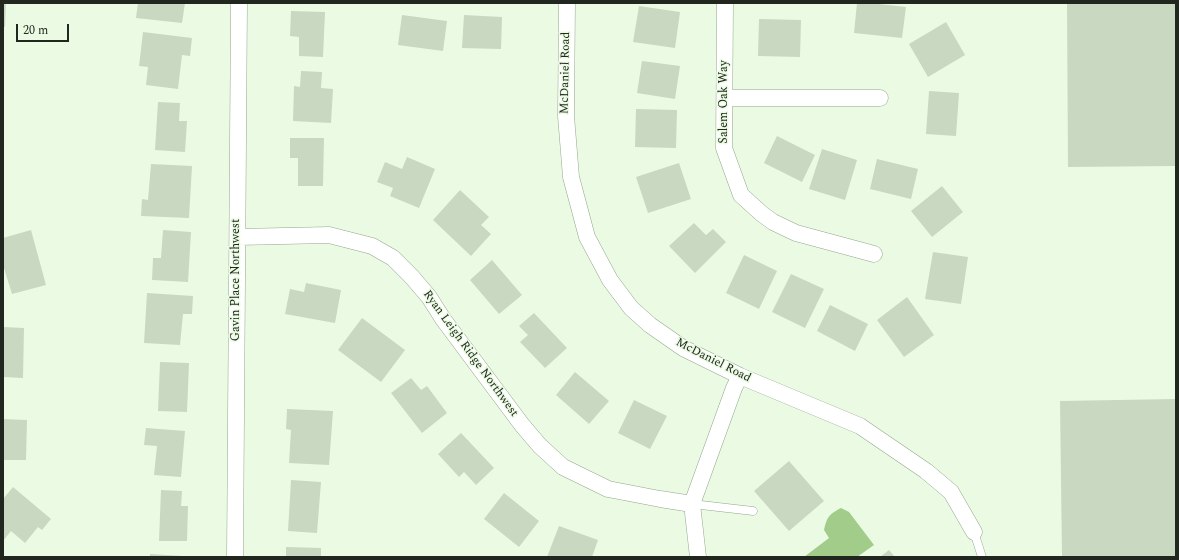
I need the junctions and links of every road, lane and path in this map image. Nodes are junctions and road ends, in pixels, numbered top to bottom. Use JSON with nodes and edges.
{"nodes":[{"id":1,"x":239,"y":3,"type":"edge"},
{"id":2,"x":567,"y":3,"type":"edge"},
{"id":3,"x":725,"y":3,"type":"edge"},
{"id":4,"x":726,"y":98,"type":"junction"},
{"id":5,"x":880,"y":98,"type":"dead end"},
{"id":6,"x":238,"y":237,"type":"junction"},
{"id":7,"x":874,"y":254,"type":"dead end"},
{"id":8,"x":740,"y":376,"type":"junction"},
{"id":9,"x":692,"y":504,"type":"junction"},
{"id":10,"x":753,"y":511,"type":"dead end"},
{"id":11,"x":974,"y":532,"type":"joint"},
{"id":12,"x":235,"y":557,"type":"edge"},
{"id":13,"x":698,"y":557,"type":"edge"},
{"id":14,"x":982,"y":557,"type":"edge"}],
"edges":[{"from":1,"to":6,"type":"street","name":"Gavin Place Northwest"},
{"from":2,"to":8,"type":"street","name":"McDaniel Road"},
{"from":3,"to":4,"type":"street","name":"Salem Oak Way"},
{"from":4,"to":5,"type":"street"},
{"from":4,"to":7,"type":"street","name":"Salem Oak Way"},
{"from":6,"to":9,"type":"street","name":"Ryan Leigh Ridge Northwest"},
{"from":6,"to":12,"type":"street","name":"Gavin Place Northwest"},
{"from":8,"to":9,"type":"street"},
{"from":8,"to":11,"type":"street","name":"McDaniel Road"},
{"from":9,"to":10,"type":"lane"},
{"from":9,"to":13,"type":"street"},
{"from":11,"to":14,"type":"lane","name":"McDaniel Road"}]}
